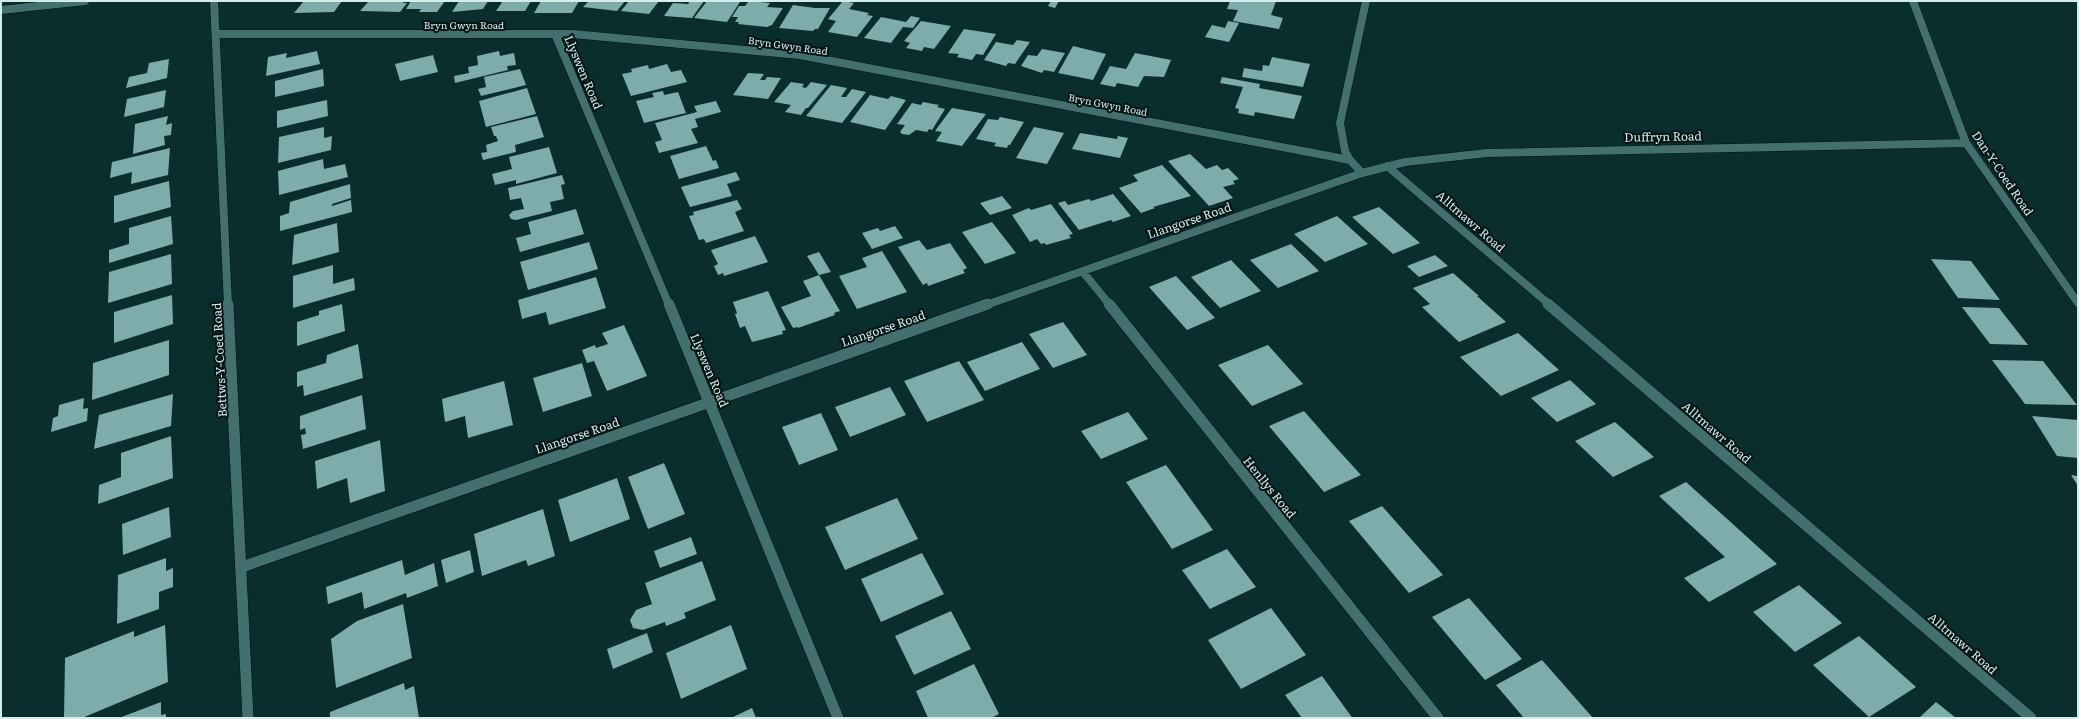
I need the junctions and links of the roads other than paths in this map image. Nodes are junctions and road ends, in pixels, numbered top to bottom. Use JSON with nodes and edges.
{"nodes":[{"id":1,"x":9,"y":1,"type":"edge"},
{"id":2,"x":84,"y":1,"type":"edge"},
{"id":3,"x":214,"y":1,"type":"edge"},
{"id":4,"x":1366,"y":1,"type":"edge"},
{"id":5,"x":1913,"y":1,"type":"edge"},
{"id":6,"x":1,"y":9,"type":"edge"},
{"id":7,"x":216,"y":34,"type":"junction"},
{"id":8,"x":554,"y":34,"type":"junction"},
{"id":9,"x":1966,"y":143,"type":"junction"},
{"id":10,"x":1350,"y":160,"type":"junction"},
{"id":11,"x":1387,"y":166,"type":"junction"},
{"id":12,"x":1362,"y":173,"type":"junction"},
{"id":13,"x":1083,"y":272,"type":"junction"},
{"id":14,"x":2078,"y":303,"type":"edge"},
{"id":15,"x":710,"y":402,"type":"junction"},
{"id":16,"x":242,"y":567,"type":"junction"},
{"id":17,"x":248,"y":718,"type":"edge"},
{"id":18,"x":838,"y":718,"type":"edge"},
{"id":19,"x":1438,"y":718,"type":"edge"},
{"id":20,"x":2031,"y":718,"type":"edge"}],
"edges":[{"from":1,"to":6,"type":"street"},
{"from":2,"to":6,"type":"street"},
{"from":3,"to":7,"type":"street","name":"Bettws-Y-Coed Road"},
{"from":4,"to":10,"type":"street"},
{"from":5,"to":9,"type":"street","name":"Dan-Y-Coed Road"},
{"from":7,"to":8,"type":"street","name":"Bryn Gwyn Road"},
{"from":7,"to":16,"type":"street","name":"Bettws-Y-Coed Road"},
{"from":8,"to":10,"type":"street","name":"Bryn Gwyn Road"},
{"from":8,"to":15,"type":"street","name":"Llyswen Road"},
{"from":9,"to":11,"type":"street","name":"Duffryn Road"},
{"from":9,"to":14,"type":"street","name":"Dan-Y-Coed Road"},
{"from":10,"to":12,"type":"street"},
{"from":11,"to":12,"type":"street","name":"Duffryn Road"},
{"from":11,"to":20,"type":"street","name":"Alltmawr Road"},
{"from":12,"to":13,"type":"street","name":"Llangorse Road"},
{"from":13,"to":15,"type":"street","name":"Llangorse Road"},
{"from":13,"to":19,"type":"street","name":"Henllys Road"},
{"from":15,"to":16,"type":"street","name":"Llangorse Road"},
{"from":15,"to":18,"type":"street","name":"Llyswen Road"},
{"from":16,"to":17,"type":"street","name":"Bettws-Y-Coed Road"}]}
